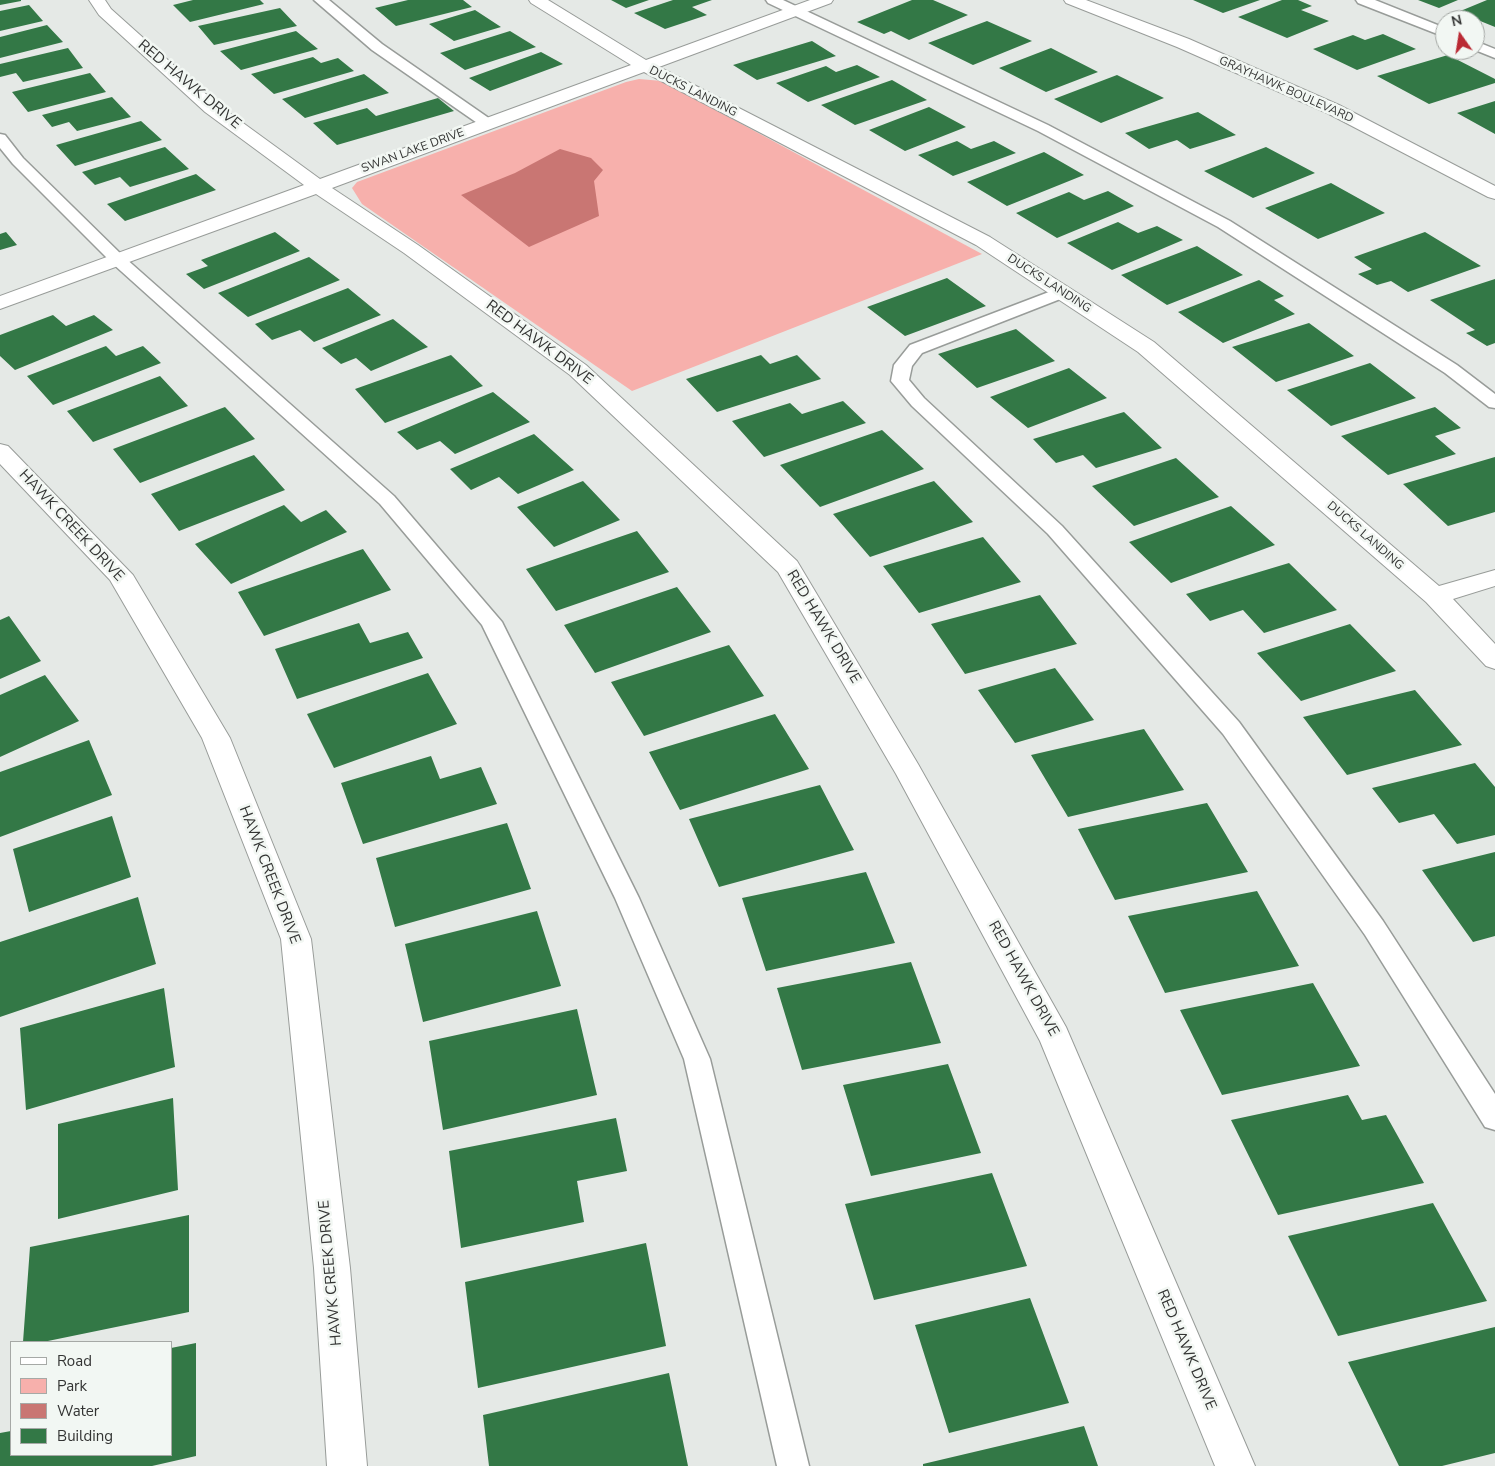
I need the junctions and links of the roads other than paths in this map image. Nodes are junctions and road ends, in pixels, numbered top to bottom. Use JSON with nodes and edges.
{"nodes":[{"id":1,"x":96,"y":0,"type":"edge"},
{"id":2,"x":321,"y":0,"type":"edge"},
{"id":3,"x":538,"y":0,"type":"edge"},
{"id":4,"x":773,"y":0,"type":"edge"},
{"id":5,"x":825,"y":0,"type":"edge"},
{"id":6,"x":1072,"y":0,"type":"edge"},
{"id":7,"x":1363,"y":0,"type":"edge"},
{"id":8,"x":794,"y":11,"type":"junction"},
{"id":9,"x":1435,"y":29,"type":"edge"},
{"id":10,"x":644,"y":66,"type":"junction"},
{"id":11,"x":488,"y":124,"type":"junction"},
{"id":12,"x":0,"y":138,"type":"edge"},
{"id":13,"x":317,"y":186,"type":"junction"},
{"id":14,"x":1495,"y":193,"type":"edge"},
{"id":15,"x":118,"y":260,"type":"junction"},
{"id":16,"x":1062,"y":292,"type":"junction"},
{"id":17,"x":0,"y":303,"type":"edge"},
{"id":18,"x":1495,"y":403,"type":"edge"},
{"id":19,"x":0,"y":451,"type":"edge"},
{"id":20,"x":1495,"y":578,"type":"edge"},
{"id":21,"x":1435,"y":596,"type":"junction"},
{"id":22,"x":1495,"y":660,"type":"edge"},
{"id":23,"x":1495,"y":1118,"type":"edge"},
{"id":24,"x":347,"y":1466,"type":"edge"},
{"id":25,"x":793,"y":1466,"type":"edge"},
{"id":26,"x":1235,"y":1466,"type":"edge"}],
"edges":[{"from":1,"to":13,"type":"street","name":"RED HAWK DRIVE"},
{"from":2,"to":11,"type":"lane"},
{"from":3,"to":10,"type":"street","name":"DUCKS LANDING"},
{"from":4,"to":8,"type":"lane"},
{"from":5,"to":8,"type":"street","name":"SWAN LAKE DRIVE"},
{"from":6,"to":14,"type":"street","name":"GRAYHAWK BOULEVARD"},
{"from":7,"to":9,"type":"lane"},
{"from":8,"to":10,"type":"street","name":"SWAN LAKE DRIVE"},
{"from":8,"to":18,"type":"lane"},
{"from":10,"to":11,"type":"street","name":"SWAN LAKE DRIVE"},
{"from":10,"to":16,"type":"street","name":"DUCKS LANDING"},
{"from":11,"to":13,"type":"street","name":"SWAN LAKE DRIVE"},
{"from":12,"to":15,"type":"lane"},
{"from":13,"to":15,"type":"street","name":"SWAN LAKE DRIVE"},
{"from":13,"to":26,"type":"street","name":"RED HAWK DRIVE"},
{"from":15,"to":17,"type":"street","name":"SWAN LAKE DRIVE"},
{"from":15,"to":25,"type":"lane"},
{"from":16,"to":21,"type":"street","name":"DUCKS LANDING"},
{"from":16,"to":23,"type":"lane"},
{"from":19,"to":24,"type":"street","name":"HAWK CREEK DRIVE"},
{"from":20,"to":21,"type":"street"},
{"from":21,"to":22,"type":"street","name":"DUCKS LANDING"}]}
